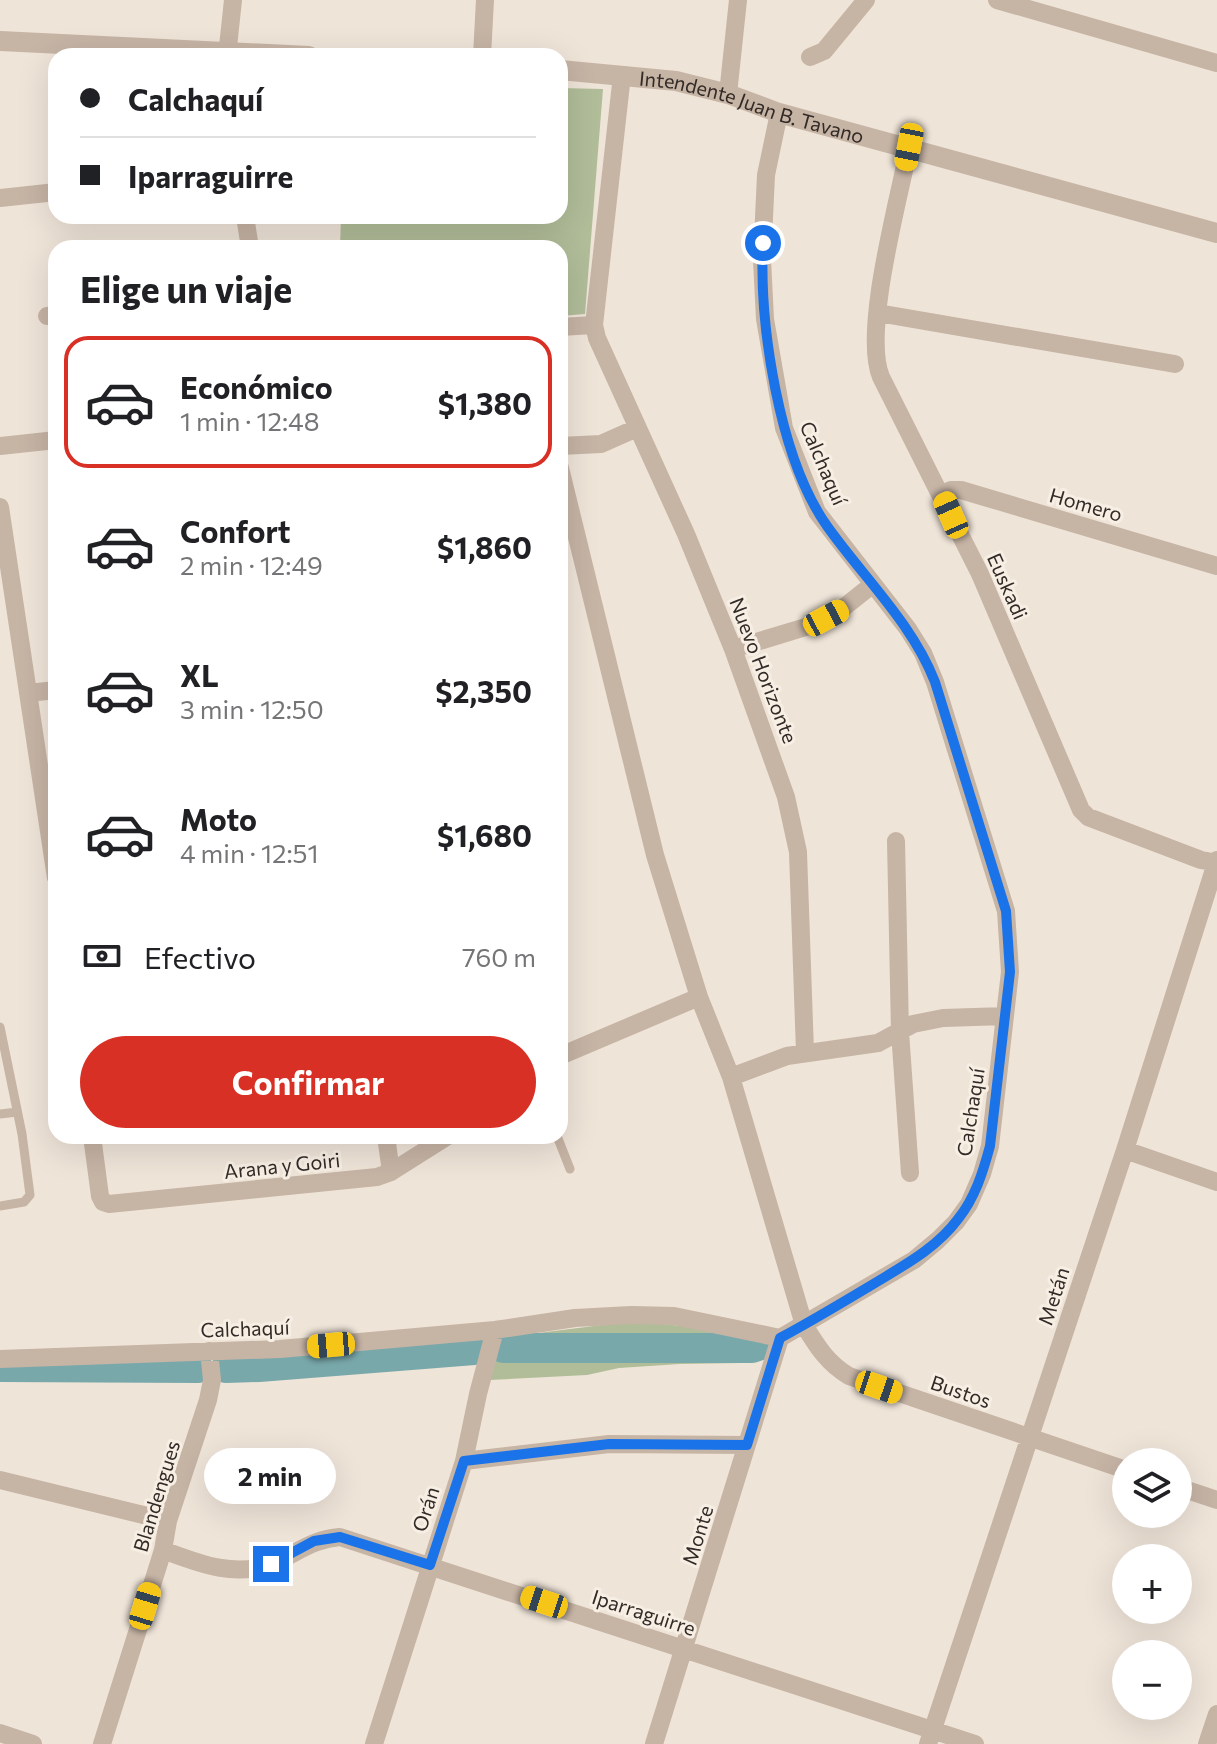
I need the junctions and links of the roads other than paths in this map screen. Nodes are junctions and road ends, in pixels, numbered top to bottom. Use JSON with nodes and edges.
{"nodes":[{"id":1,"x":233,"y":0,"type":"edge"},
{"id":2,"x":485,"y":0,"type":"edge"},
{"id":3,"x":738,"y":0,"type":"edge"},
{"id":4,"x":866,"y":0,"type":"edge"},
{"id":5,"x":997,"y":0,"type":"edge"},
{"id":6,"x":0,"y":41,"type":"edge"},
{"id":7,"x":122,"y":48,"type":"edge"},
{"id":8,"x":228,"y":48,"type":"edge"},
{"id":9,"x":482,"y":48,"type":"edge"},
{"id":10,"x":810,"y":57,"type":"dead end"},
{"id":11,"x":1217,"y":63,"type":"edge"},
{"id":12,"x":568,"y":71,"type":"edge"},
{"id":13,"x":622,"y":75,"type":"junction"},
{"id":14,"x":728,"y":94,"type":"junction"},
{"id":15,"x":779,"y":113,"type":"junction"},
{"id":16,"x":909,"y":147,"type":"junction"},
{"id":17,"x":48,"y":193,"type":"edge"},
{"id":18,"x":0,"y":198,"type":"edge"},
{"id":19,"x":1217,"y":233,"type":"edge"},
{"id":20,"x":878,"y":313,"type":"junction"},
{"id":21,"x":594,"y":325,"type":"junction"},
{"id":22,"x":568,"y":327,"type":"edge"},
{"id":23,"x":1175,"y":364,"type":"dead end"},
{"id":24,"x":637,"y":428,"type":"junction"},
{"id":25,"x":48,"y":441,"type":"edge"},
{"id":26,"x":0,"y":446,"type":"edge"},
{"id":27,"x":568,"y":446,"type":"edge"},
{"id":28,"x":942,"y":494,"type":"junction"},
{"id":29,"x":568,"y":501,"type":"edge"},
{"id":30,"x":0,"y":507,"type":"edge"},
{"id":31,"x":1217,"y":566,"type":"edge"},
{"id":32,"x":872,"y":585,"type":"junction"},
{"id":33,"x":733,"y":649,"type":"junction"},
{"id":34,"x":48,"y":691,"type":"edge"},
{"id":35,"x":28,"y":693,"type":"junction"},
{"id":36,"x":48,"y":825,"type":"edge"},
{"id":37,"x":896,"y":841,"type":"dead end"},
{"id":38,"x":1217,"y":862,"type":"edge"},
{"id":39,"x":699,"y":997,"type":"junction"},
{"id":40,"x":1005,"y":1016,"type":"junction"},
{"id":41,"x":0,"y":1027,"type":"edge"},
{"id":42,"x":900,"y":1032,"type":"junction"},
{"id":43,"x":805,"y":1052,"type":"junction"},
{"id":44,"x":568,"y":1053,"type":"edge"},
{"id":45,"x":731,"y":1077,"type":"junction"},
{"id":46,"x":17,"y":1112,"type":"junction"},
{"id":47,"x":0,"y":1114,"type":"edge"},
{"id":48,"x":93,"y":1144,"type":"edge"},
{"id":49,"x":387,"y":1144,"type":"edge"},
{"id":50,"x":435,"y":1144,"type":"edge"},
{"id":51,"x":560,"y":1144,"type":"edge"},
{"id":52,"x":1125,"y":1150,"type":"junction"},
{"id":53,"x":570,"y":1169,"type":"dead end"},
{"id":54,"x":391,"y":1172,"type":"junction"},
{"id":55,"x":910,"y":1173,"type":"dead end"},
{"id":56,"x":1217,"y":1182,"type":"edge"},
{"id":57,"x":0,"y":1206,"type":"edge"},
{"id":58,"x":804,"y":1325,"type":"junction"},
{"id":59,"x":495,"y":1330,"type":"junction"},
{"id":60,"x":780,"y":1338,"type":"junction"},
{"id":61,"x":209,"y":1351,"type":"junction"},
{"id":62,"x":0,"y":1359,"type":"edge"},
{"id":63,"x":1030,"y":1438,"type":"junction"},
{"id":64,"x":747,"y":1445,"type":"junction"},
{"id":65,"x":464,"y":1461,"type":"junction"},
{"id":66,"x":1112,"y":1465,"type":"edge"},
{"id":67,"x":0,"y":1480,"type":"edge"},
{"id":68,"x":1192,"y":1492,"type":"edge"},
{"id":69,"x":1217,"y":1500,"type":"edge"},
{"id":70,"x":168,"y":1521,"type":"junction"},
{"id":71,"x":163,"y":1550,"type":"junction"},
{"id":72,"x":430,"y":1565,"type":"junction"},
{"id":73,"x":686,"y":1649,"type":"junction"},
{"id":74,"x":1217,"y":1714,"type":"edge"},
{"id":75,"x":0,"y":1733,"type":"edge"},
{"id":76,"x":930,"y":1737,"type":"edge"},
{"id":77,"x":33,"y":1744,"type":"edge"},
{"id":78,"x":102,"y":1744,"type":"edge"},
{"id":79,"x":374,"y":1744,"type":"edge"},
{"id":80,"x":654,"y":1744,"type":"edge"},
{"id":81,"x":975,"y":1744,"type":"edge"},
{"id":82,"x":1207,"y":1744,"type":"edge"}],
"edges":[{"from":1,"to":8,"type":"street"},
{"from":2,"to":9,"type":"street"},
{"from":3,"to":14,"type":"street"},
{"from":4,"to":10,"type":"street"},
{"from":5,"to":11,"type":"street"},
{"from":6,"to":7,"type":"street"},
{"from":12,"to":13,"type":"street","name":"Intendente Juan B. Tavano"},
{"from":13,"to":14,"type":"street","name":"Intendente Juan B. Tavano"},
{"from":13,"to":21,"type":"street"},
{"from":14,"to":15,"type":"street","name":"Intendente Juan B. Tavano"},
{"from":15,"to":16,"type":"street","name":"Intendente Juan B. Tavano"},
{"from":15,"to":32,"type":"street","name":"Calchaquí"},
{"from":16,"to":19,"type":"street","name":"Intendente Juan B. Tavano"},
{"from":16,"to":20,"type":"street","name":"Euskadi"},
{"from":17,"to":18,"type":"street"},
{"from":20,"to":23,"type":"street"},
{"from":20,"to":28,"type":"street","name":"Euskadi"},
{"from":21,"to":22,"type":"street"},
{"from":21,"to":24,"type":"street","name":"Nuevo Horizonte"},
{"from":24,"to":27,"type":"street"},
{"from":24,"to":33,"type":"street","name":"Nuevo Horizonte"},
{"from":25,"to":26,"type":"street"},
{"from":28,"to":31,"type":"street","name":"Homero"},
{"from":28,"to":38,"type":"street","name":"Euskadi"},
{"from":29,"to":39,"type":"street","name":"Bustos"},
{"from":30,"to":35,"type":"street"},
{"from":32,"to":33,"type":"street"},
{"from":32,"to":40,"type":"street","name":"Calchaquí"},
{"from":33,"to":43,"type":"street","name":"Nuevo Horizonte"},
{"from":34,"to":35,"type":"street"},
{"from":35,"to":36,"type":"street"},
{"from":37,"to":42,"type":"street"},
{"from":38,"to":52,"type":"street","name":"Metán"},
{"from":39,"to":44,"type":"street"},
{"from":39,"to":45,"type":"street","name":"Bustos"},
{"from":40,"to":42,"type":"street"},
{"from":40,"to":58,"type":"street","name":"Calchaquí"},
{"from":41,"to":46,"type":"lane"},
{"from":42,"to":43,"type":"street"},
{"from":42,"to":55,"type":"street"},
{"from":43,"to":45,"type":"street"},
{"from":45,"to":58,"type":"street","name":"Bustos"},
{"from":46,"to":47,"type":"lane"},
{"from":46,"to":57,"type":"lane"},
{"from":48,"to":54,"type":"street","name":"Arana y Goiri"},
{"from":49,"to":54,"type":"street"},
{"from":50,"to":54,"type":"street","name":"Arana y Goiri"},
{"from":51,"to":53,"type":"lane"},
{"from":52,"to":56,"type":"street"},
{"from":52,"to":63,"type":"street","name":"Metán"},
{"from":58,"to":60,"type":"street","name":"Calchaquí"},
{"from":58,"to":63,"type":"street","name":"Bustos"},
{"from":59,"to":60,"type":"street","name":"Calchaquí"},
{"from":59,"to":61,"type":"street","name":"Calchaquí"},
{"from":59,"to":65,"type":"street","name":"Orán"},
{"from":60,"to":64,"type":"street","name":"Monte"},
{"from":61,"to":62,"type":"street","name":"Calchaquí"},
{"from":61,"to":70,"type":"street","name":"Blandengues"},
{"from":63,"to":66,"type":"street","name":"Bustos"},
{"from":63,"to":76,"type":"street","name":"Metán"},
{"from":64,"to":65,"type":"street"},
{"from":64,"to":73,"type":"street","name":"Monte"},
{"from":65,"to":72,"type":"street","name":"Orán"},
{"from":67,"to":70,"type":"street"},
{"from":68,"to":69,"type":"street"},
{"from":70,"to":71,"type":"street","name":"Blandengues"},
{"from":71,"to":72,"type":"street","name":"Iparraguirre"},
{"from":71,"to":78,"type":"street","name":"Blandengues"},
{"from":72,"to":73,"type":"street","name":"Iparraguirre"},
{"from":72,"to":79,"type":"street","name":"Orán"},
{"from":73,"to":76,"type":"street","name":"Iparraguirre"},
{"from":73,"to":80,"type":"street","name":"Monte"},
{"from":74,"to":82,"type":"street"},
{"from":75,"to":77,"type":"street"},
{"from":76,"to":81,"type":"street","name":"Iparraguirre"}]}
